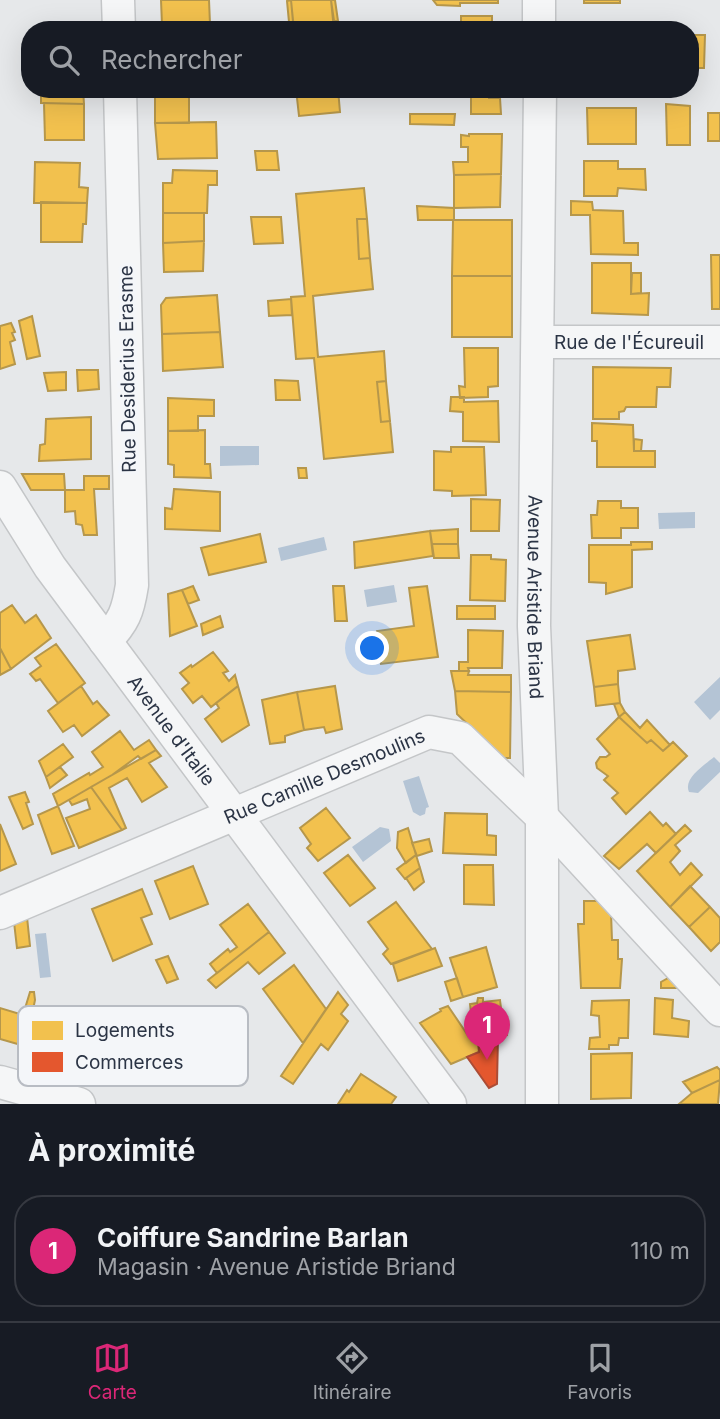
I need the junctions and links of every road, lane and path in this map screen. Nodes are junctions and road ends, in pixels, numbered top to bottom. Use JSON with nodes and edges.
{"nodes":[{"id":1,"x":118,"y":0,"type":"edge"},
{"id":2,"x":539,"y":0,"type":"edge"},
{"id":3,"x":119,"y":21,"type":"edge"},
{"id":4,"x":539,"y":21,"type":"edge"},
{"id":5,"x":120,"y":98,"type":"edge"},
{"id":6,"x":540,"y":98,"type":"edge"},
{"id":7,"x":538,"y":342,"type":"junction"},
{"id":8,"x":720,"y":342,"type":"edge"},
{"id":9,"x":0,"y":487,"type":"edge"},
{"id":10,"x":104,"y":641,"type":"junction"},
{"id":11,"x":235,"y":814,"type":"junction"},
{"id":12,"x":542,"y":817,"type":"junction"},
{"id":13,"x":0,"y":913,"type":"edge"},
{"id":14,"x":720,"y":1010,"type":"edge"},
{"id":15,"x":0,"y":1082,"type":"edge"},
{"id":16,"x":79,"y":1104,"type":"edge"},
{"id":17,"x":450,"y":1104,"type":"edge"},
{"id":18,"x":542,"y":1104,"type":"edge"}],
"edges":[{"from":1,"to":3,"type":"street"},
{"from":2,"to":4,"type":"street"},
{"from":5,"to":10,"type":"street","name":"Rue Desiderius Erasme"},
{"from":6,"to":7,"type":"street","name":"Avenue Aristide Briand"},
{"from":7,"to":8,"type":"street","name":"Rue de l'Écureuil"},
{"from":7,"to":12,"type":"street","name":"Avenue Aristide Briand"},
{"from":9,"to":10,"type":"street","name":"Avenue d'Italie"},
{"from":10,"to":11,"type":"street","name":"Avenue d'Italie"},
{"from":11,"to":12,"type":"street","name":"Rue Camille Desmoulins"},
{"from":11,"to":13,"type":"street","name":"Rue Camille Desmoulins"},
{"from":11,"to":17,"type":"street","name":"Avenue d'Italie"},
{"from":12,"to":14,"type":"street","name":"Rue Camille Desmoulins"},
{"from":12,"to":18,"type":"street","name":"Avenue Aristide Briand"},
{"from":15,"to":16,"type":"street"}]}
